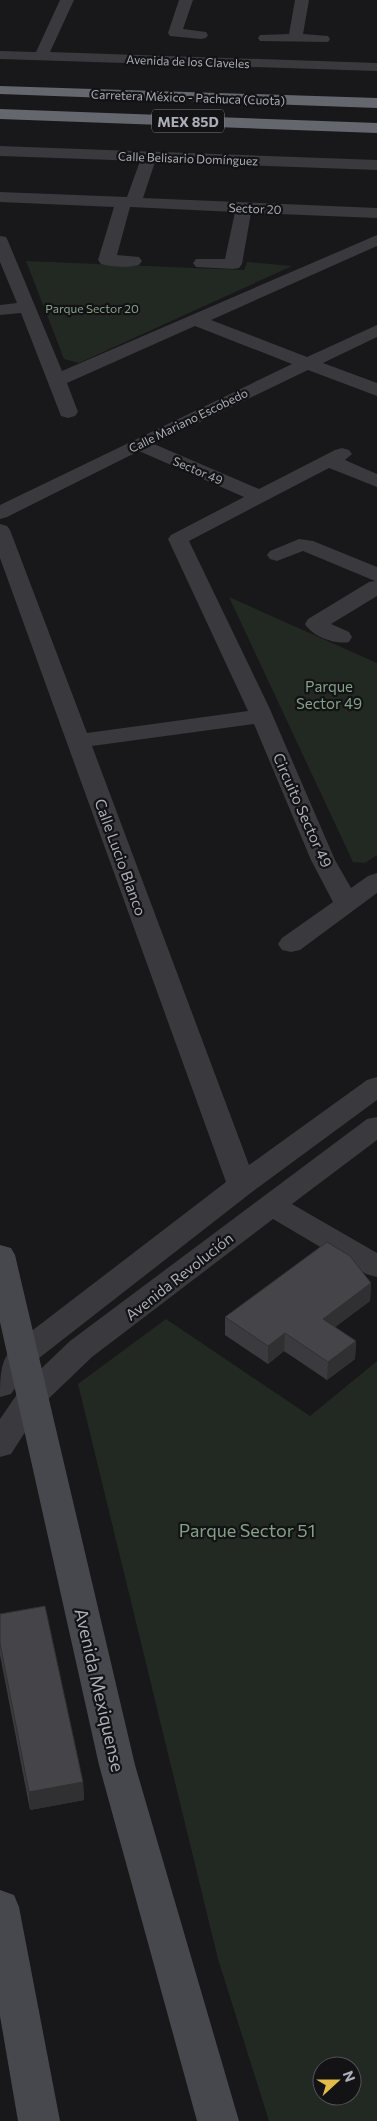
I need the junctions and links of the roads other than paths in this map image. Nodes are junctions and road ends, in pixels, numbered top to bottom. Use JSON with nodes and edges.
{"nodes":[{"id":1,"x":67,"y":0,"type":"edge"},
{"id":2,"x":186,"y":0,"type":"edge"},
{"id":3,"x":302,"y":0,"type":"edge"},
{"id":4,"x":201,"y":35,"type":"dead end"},
{"id":5,"x":265,"y":38,"type":"dead end"},
{"id":6,"x":295,"y":38,"type":"junction"},
{"id":7,"x":324,"y":39,"type":"dead end"},
{"id":8,"x":0,"y":55,"type":"edge"},
{"id":9,"x":41,"y":56,"type":"junction"},
{"id":10,"x":377,"y":67,"type":"edge"},
{"id":11,"x":0,"y":90,"type":"edge"},
{"id":12,"x":377,"y":104,"type":"edge"},
{"id":13,"x":0,"y":114,"type":"edge"},
{"id":14,"x":377,"y":128,"type":"edge"},
{"id":15,"x":0,"y":151,"type":"edge"},
{"id":16,"x":149,"y":157,"type":"junction"},
{"id":17,"x":377,"y":165,"type":"edge"},
{"id":18,"x":0,"y":197,"type":"edge"},
{"id":19,"x":128,"y":203,"type":"junction"},
{"id":20,"x":244,"y":208,"type":"junction"},
{"id":21,"x":377,"y":213,"type":"edge"},
{"id":22,"x":377,"y":240,"type":"edge"},
{"id":23,"x":0,"y":241,"type":"edge"},
{"id":24,"x":133,"y":261,"type":"dead end"},
{"id":25,"x":202,"y":263,"type":"dead end"},
{"id":26,"x":27,"y":307,"type":"junction"},
{"id":27,"x":0,"y":310,"type":"edge"},
{"id":28,"x":196,"y":320,"type":"junction"},
{"id":29,"x":377,"y":330,"type":"edge"},
{"id":30,"x":306,"y":363,"type":"junction"},
{"id":31,"x":56,"y":381,"type":"junction"},
{"id":32,"x":377,"y":390,"type":"edge"},
{"id":33,"x":68,"y":412,"type":"dead end"},
{"id":34,"x":138,"y":444,"type":"junction"},
{"id":35,"x":377,"y":481,"type":"edge"},
{"id":36,"x":259,"y":496,"type":"junction"},
{"id":37,"x":4,"y":508,"type":"edge"},
{"id":38,"x":0,"y":530,"type":"edge"},
{"id":39,"x":277,"y":555,"type":"dead end"},
{"id":40,"x":377,"y":576,"type":"edge"},
{"id":41,"x":377,"y":587,"type":"edge"},
{"id":42,"x":341,"y":637,"type":"dead end"},
{"id":43,"x":261,"y":716,"type":"junction"},
{"id":44,"x":78,"y":741,"type":"junction"},
{"id":45,"x":377,"y":881,"type":"edge"},
{"id":46,"x":346,"y":902,"type":"junction"},
{"id":47,"x":291,"y":944,"type":"dead end"},
{"id":48,"x":377,"y":1086,"type":"edge"},
{"id":49,"x":377,"y":1126,"type":"edge"},
{"id":50,"x":242,"y":1185,"type":"junction"},
{"id":51,"x":271,"y":1205,"type":"junction"},
{"id":52,"x":0,"y":1254,"type":"edge"},
{"id":53,"x":377,"y":1267,"type":"edge"},
{"id":54,"x":23,"y":1354,"type":"junction"},
{"id":55,"x":0,"y":1386,"type":"edge"},
{"id":56,"x":33,"y":1394,"type":"junction"},
{"id":57,"x":0,"y":1445,"type":"edge"},
{"id":58,"x":0,"y":1907,"type":"edge"},
{"id":59,"x":39,"y":2121,"type":"edge"},
{"id":60,"x":218,"y":2121,"type":"edge"}],
"edges":[{"from":1,"to":9,"type":"street"},
{"from":2,"to":4,"type":"street"},
{"from":3,"to":6,"type":"street"},
{"from":5,"to":6,"type":"street"},
{"from":6,"to":7,"type":"street"},
{"from":8,"to":9,"type":"street","name":"Avenida de los Claveles"},
{"from":9,"to":10,"type":"street","name":"Avenida de los Claveles"},
{"from":11,"to":12,"type":"highway","name":"Carretera México - Pachuca (Cuota)","number":"MEX 85D"},
{"from":13,"to":14,"type":"highway","name":"Carretera México - Pachuca (Cuota)","number":"MEX 85D"},
{"from":15,"to":16,"type":"street","name":"Calle Belisario Domínguez"},
{"from":16,"to":17,"type":"street","name":"Calle Belisario Domínguez"},
{"from":16,"to":19,"type":"street"},
{"from":18,"to":19,"type":"street","name":"Sector 20"},
{"from":19,"to":20,"type":"street","name":"Sector 20"},
{"from":19,"to":24,"type":"street"},
{"from":20,"to":21,"type":"street","name":"Sector 20"},
{"from":20,"to":25,"type":"street"},
{"from":22,"to":28,"type":"street"},
{"from":23,"to":26,"type":"street"},
{"from":26,"to":27,"type":"street"},
{"from":26,"to":31,"type":"street"},
{"from":28,"to":30,"type":"street"},
{"from":28,"to":31,"type":"street"},
{"from":29,"to":30,"type":"street","name":"Calle Mariano Escobedo"},
{"from":30,"to":32,"type":"street"},
{"from":30,"to":34,"type":"street","name":"Calle Mariano Escobedo"},
{"from":31,"to":33,"type":"street"},
{"from":34,"to":36,"type":"street","name":"Sector 49"},
{"from":34,"to":37,"type":"street","name":"Calle Mariano Escobedo"},
{"from":35,"to":36,"type":"street"},
{"from":36,"to":43,"type":"street","name":"Circuito Sector 49"},
{"from":38,"to":44,"type":"street","name":"Calle Lucio Blanco"},
{"from":39,"to":40,"type":"street"},
{"from":41,"to":42,"type":"street"},
{"from":43,"to":44,"type":"street"},
{"from":43,"to":46,"type":"street","name":"Circuito Sector 49"},
{"from":44,"to":50,"type":"street","name":"Calle Lucio Blanco"},
{"from":45,"to":46,"type":"street"},
{"from":46,"to":47,"type":"street"},
{"from":48,"to":50,"type":"street"},
{"from":49,"to":51,"type":"street","name":"Avenida Revolución"},
{"from":50,"to":54,"type":"street"},
{"from":51,"to":53,"type":"street"},
{"from":51,"to":56,"type":"street","name":"Avenida Revolución"},
{"from":52,"to":54,"type":"main road","name":"Avenida Mexiquense"},
{"from":54,"to":55,"type":"street"},
{"from":54,"to":56,"type":"main road","name":"Avenida Mexiquense"},
{"from":56,"to":57,"type":"street","name":"Avenida Revolución"},
{"from":56,"to":60,"type":"main road","name":"Avenida Mexiquense"},
{"from":58,"to":59,"type":"main road"}]}
